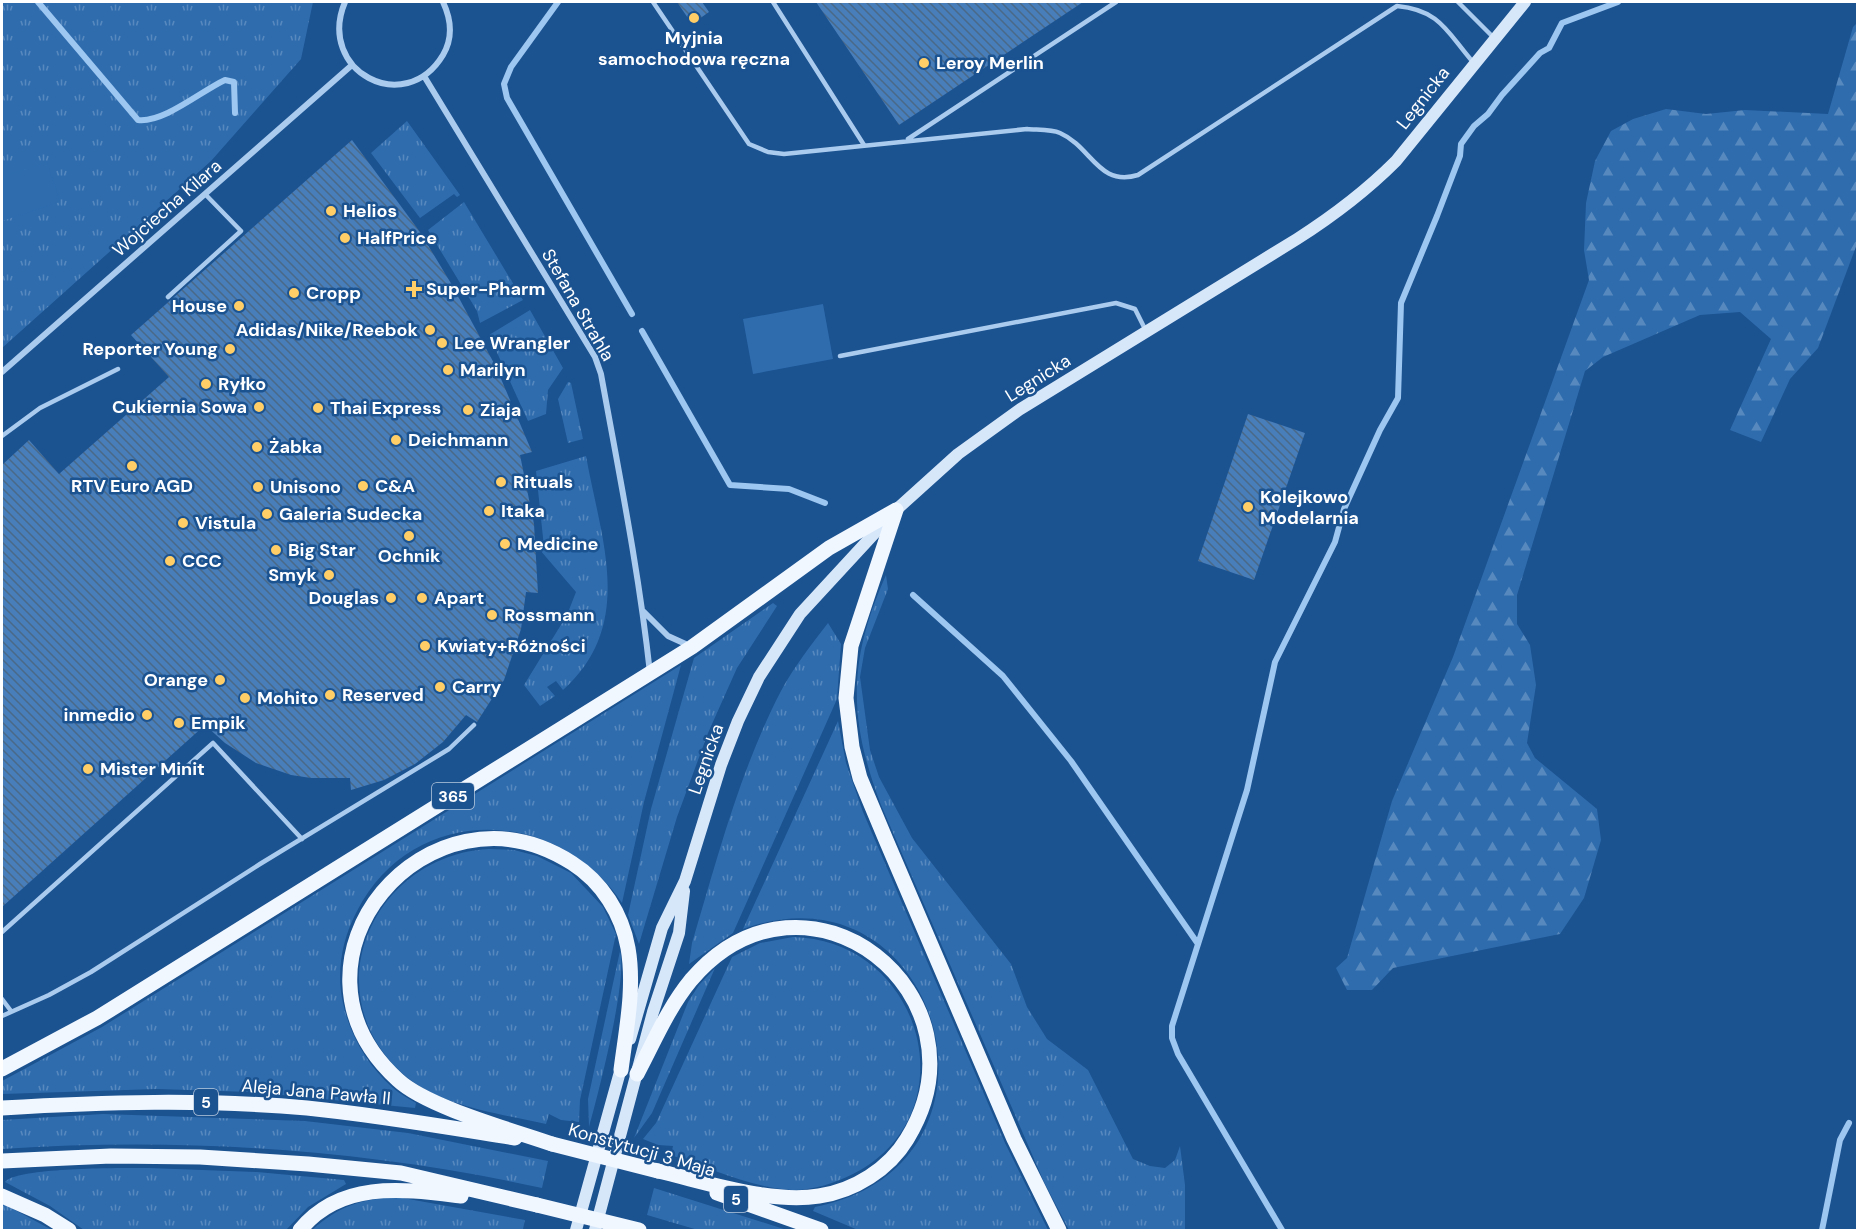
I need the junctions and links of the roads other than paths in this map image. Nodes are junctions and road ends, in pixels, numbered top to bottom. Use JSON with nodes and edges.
{"nodes":[{"id":1,"x":345,"y":2,"type":"edge"},
{"id":2,"x":443,"y":2,"type":"edge"},
{"id":3,"x":653,"y":2,"type":"edge"},
{"id":4,"x":773,"y":2,"type":"edge"},
{"id":5,"x":1116,"y":2,"type":"edge"},
{"id":6,"x":1458,"y":2,"type":"edge"},
{"id":7,"x":1525,"y":2,"type":"edge"},
{"id":8,"x":1398,"y":4,"type":"edge"},
{"id":9,"x":1495,"y":39,"type":"junction"},
{"id":10,"x":1474,"y":63,"type":"junction"},
{"id":11,"x":352,"y":65,"type":"junction"},
{"id":12,"x":424,"y":76,"type":"junction"},
{"id":13,"x":905,"y":141,"type":"junction"},
{"id":14,"x":864,"y":145,"type":"junction"},
{"id":15,"x":205,"y":194,"type":"junction"},
{"id":16,"x":168,"y":297,"type":"dead end"},
{"id":17,"x":1147,"y":332,"type":"junction"},
{"id":18,"x":840,"y":356,"type":"dead end"},
{"id":19,"x":118,"y":369,"type":"dead end"},
{"id":20,"x":2,"y":372,"type":"edge"},
{"id":21,"x":2,"y":436,"type":"edge"},
{"id":22,"x":896,"y":510,"type":"junction"},
{"id":23,"x":644,"y":611,"type":"junction"},
{"id":24,"x":692,"y":647,"type":"junction"},
{"id":25,"x":650,"y":673,"type":"junction"},
{"id":26,"x":474,"y":725,"type":"dead end"},
{"id":27,"x":302,"y":839,"type":"junction"},
{"id":28,"x":685,"y":880,"type":"junction"},
{"id":29,"x":2,"y":932,"type":"edge"},
{"id":30,"x":2,"y":999,"type":"edge"},
{"id":31,"x":11,"y":1011,"type":"junction"},
{"id":32,"x":2,"y":1016,"type":"edge"},
{"id":33,"x":2,"y":1069,"type":"edge"},
{"id":34,"x":621,"y":1070,"type":"junction"},
{"id":35,"x":637,"y":1074,"type":"junction"},
{"id":36,"x":2,"y":1108,"type":"edge"},
{"id":37,"x":552,"y":1144,"type":"junction"},
{"id":38,"x":2,"y":1161,"type":"edge"},
{"id":39,"x":658,"y":1171,"type":"junction"},
{"id":40,"x":2,"y":1196,"type":"edge"},
{"id":41,"x":537,"y":1205,"type":"junction"},
{"id":42,"x":69,"y":1230,"type":"edge"},
{"id":43,"x":300,"y":1230,"type":"edge"},
{"id":44,"x":576,"y":1230,"type":"edge"},
{"id":45,"x":595,"y":1230,"type":"edge"},
{"id":46,"x":639,"y":1230,"type":"edge"},
{"id":47,"x":821,"y":1230,"type":"edge"},
{"id":48,"x":1059,"y":1230,"type":"edge"}],
"edges":[{"from":1,"to":11,"type":"street"},
{"from":2,"to":12,"type":"street"},
{"from":3,"to":14,"type":"lane"},
{"from":4,"to":14,"type":"lane"},
{"from":5,"to":13,"type":"lane"},
{"from":6,"to":9,"type":"lane"},
{"from":7,"to":9,"type":"main road","name":"Legnicka","number":"365"},
{"from":8,"to":10,"type":"lane"},
{"from":8,"to":13,"type":"lane"},
{"from":9,"to":10,"type":"main road","name":"Legnicka","number":"365"},
{"from":10,"to":17,"type":"main road","name":"Legnicka","number":"365"},
{"from":11,"to":12,"type":"street"},
{"from":11,"to":15,"type":"street","name":"Wojciecha Kilara"},
{"from":12,"to":23,"type":"street","name":"Stefana Strahla"},
{"from":13,"to":14,"type":"lane"},
{"from":15,"to":16,"type":"lane"},
{"from":15,"to":20,"type":"street","name":"Wojciecha Kilara"},
{"from":17,"to":18,"type":"lane"},
{"from":17,"to":22,"type":"main road","name":"Legnicka","number":"365"},
{"from":19,"to":21,"type":"lane"},
{"from":22,"to":24,"type":"main road","number":"365"},
{"from":22,"to":28,"type":"main road","name":"Legnicka","number":"365"},
{"from":22,"to":48,"type":"main road","number":"365"},
{"from":23,"to":24,"type":"street"},
{"from":23,"to":25,"type":"street","name":"Stefana Strahla"},
{"from":24,"to":25,"type":"main road","number":"365"},
{"from":25,"to":33,"type":"main road","number":"365"},
{"from":26,"to":27,"type":"lane"},
{"from":27,"to":29,"type":"lane"},
{"from":27,"to":31,"type":"lane"},
{"from":28,"to":34,"type":"main road","name":"Legnicka","number":"365"},
{"from":28,"to":35,"type":"main road","name":"Legnicka","number":"365"},
{"from":30,"to":31,"type":"lane"},
{"from":31,"to":32,"type":"lane"},
{"from":34,"to":37,"type":"main road"},
{"from":34,"to":44,"type":"main road","number":"365"},
{"from":35,"to":39,"type":"main road"},
{"from":35,"to":45,"type":"main road","number":"365"},
{"from":36,"to":37,"type":"main road","name":"Aleja Jana Pawła II","number":"5"},
{"from":37,"to":39,"type":"main road","name":"Konstytucji 3 Maja","number":"5","bridge":true},
{"from":38,"to":41,"type":"main road"},
{"from":39,"to":47,"type":"main road","name":"Konstytucji 3 Maja","number":"5"},
{"from":40,"to":42,"type":"main road"},
{"from":41,"to":43,"type":"main road"},
{"from":41,"to":46,"type":"main road","bridge":true}]}
